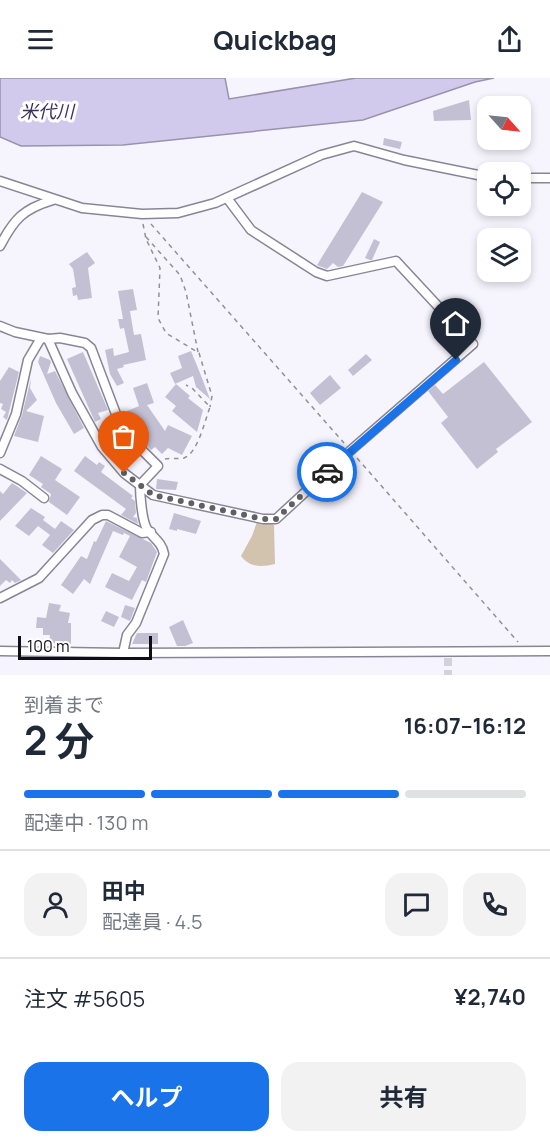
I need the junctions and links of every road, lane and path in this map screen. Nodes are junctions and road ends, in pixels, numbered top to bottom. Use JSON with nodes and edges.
{"nodes":[{"id":1,"x":477,"y":175,"type":"edge"},
{"id":2,"x":531,"y":178,"type":"edge"},
{"id":3,"x":550,"y":178,"type":"edge"},
{"id":4,"x":0,"y":181,"type":"edge"},
{"id":5,"x":227,"y":198,"type":"junction"},
{"id":6,"x":53,"y":200,"type":"junction"},
{"id":7,"x":142,"y":214,"type":"junction"},
{"id":8,"x":146,"y":236,"type":"junction"},
{"id":9,"x":0,"y":246,"type":"edge"},
{"id":10,"x":0,"y":326,"type":"edge"},
{"id":11,"x":44,"y":339,"type":"junction"},
{"id":12,"x":199,"y":353,"type":"junction"},
{"id":13,"x":186,"y":385,"type":"dead end"},
{"id":14,"x":210,"y":407,"type":"junction"},
{"id":15,"x":350,"y":451,"type":"junction"},
{"id":16,"x":0,"y":453,"type":"edge"},
{"id":17,"x":152,"y":459,"type":"junction"},
{"id":18,"x":0,"y":469,"type":"edge"},
{"id":19,"x":140,"y":485,"type":"junction"},
{"id":20,"x":44,"y":498,"type":"dead end"},
{"id":21,"x":151,"y":532,"type":"junction"},
{"id":22,"x":0,"y":598,"type":"edge"},
{"id":23,"x":0,"y":651,"type":"edge"},
{"id":24,"x":526,"y":651,"type":"junction"},
{"id":25,"x":550,"y":651,"type":"edge"},
{"id":26,"x":123,"y":653,"type":"junction"}],
"edges":[{"from":1,"to":5,"type":"street"},
{"from":2,"to":3,"type":"street"},
{"from":4,"to":6,"type":"street"},
{"from":5,"to":7,"type":"street"},
{"from":5,"to":15,"type":"street"},
{"from":6,"to":7,"type":"street"},
{"from":6,"to":9,"type":"street"},
{"from":7,"to":8,"type":"path"},
{"from":7,"to":15,"type":"path"},
{"from":8,"to":12,"type":"path"},
{"from":8,"to":12,"type":"path"},
{"from":10,"to":11,"type":"street"},
{"from":11,"to":16,"type":"street"},
{"from":11,"to":17,"type":"street"},
{"from":11,"to":19,"type":"street"},
{"from":12,"to":14,"type":"path"},
{"from":13,"to":14,"type":"path"},
{"from":14,"to":17,"type":"path"},
{"from":15,"to":19,"type":"street"},
{"from":15,"to":24,"type":"path"},
{"from":17,"to":19,"type":"street"},
{"from":18,"to":20,"type":"street"},
{"from":19,"to":21,"type":"street"},
{"from":21,"to":22,"type":"street"},
{"from":21,"to":26,"type":"street"},
{"from":23,"to":26,"type":"street"},
{"from":24,"to":25,"type":"street"},
{"from":24,"to":26,"type":"street"}]}
